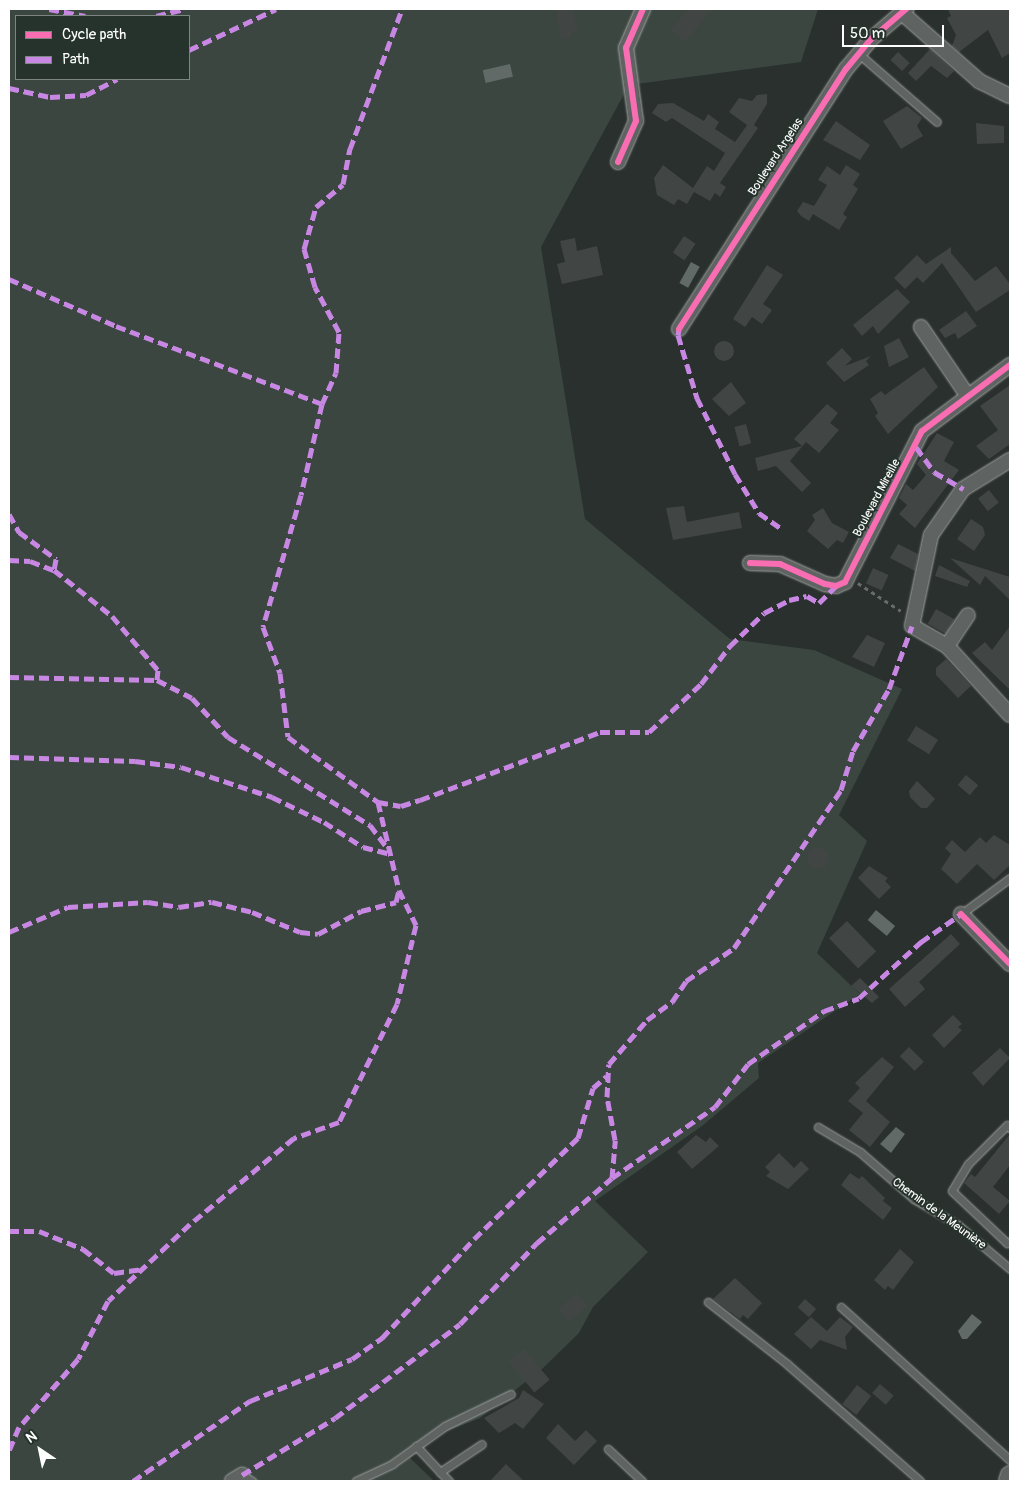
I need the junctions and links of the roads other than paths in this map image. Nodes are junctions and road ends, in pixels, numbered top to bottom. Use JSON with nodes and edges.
{"nodes":[{"id":1,"x":643,"y":9,"type":"edge"},
{"id":2,"x":904,"y":11,"type":"edge"},
{"id":3,"x":859,"y":54,"type":"junction"},
{"id":4,"x":1010,"y":96,"type":"edge"},
{"id":5,"x":937,"y":122,"type":"dead end"},
{"id":6,"x":618,"y":162,"type":"dead end"},
{"id":7,"x":921,"y":327,"type":"dead end"},
{"id":8,"x":679,"y":329,"type":"dead end"},
{"id":9,"x":1010,"y":365,"type":"edge"},
{"id":10,"x":967,"y":395,"type":"junction"},
{"id":11,"x":1010,"y":460,"type":"edge"},
{"id":12,"x":750,"y":563,"type":"dead end"},
{"id":13,"x":968,"y":615,"type":"dead end"},
{"id":14,"x":947,"y":646,"type":"junction"},
{"id":15,"x":1010,"y":715,"type":"edge"},
{"id":16,"x":1010,"y":878,"type":"edge"},
{"id":17,"x":961,"y":914,"type":"joint"},
{"id":18,"x":1010,"y":964,"type":"edge"},
{"id":19,"x":818,"y":1127,"type":"dead end"},
{"id":20,"x":1010,"y":1128,"type":"edge"},
{"id":21,"x":1010,"y":1242,"type":"edge"},
{"id":22,"x":1010,"y":1269,"type":"edge"},
{"id":23,"x":708,"y":1302,"type":"dead end"},
{"id":24,"x":842,"y":1307,"type":"dead end"},
{"id":25,"x":511,"y":1394,"type":"dead end"},
{"id":26,"x":482,"y":1444,"type":"dead end"},
{"id":27,"x":416,"y":1446,"type":"junction"},
{"id":28,"x":608,"y":1449,"type":"dead end"},
{"id":29,"x":1010,"y":1460,"type":"edge"},
{"id":30,"x":440,"y":1472,"type":"junction"},
{"id":31,"x":1010,"y":1475,"type":"edge"},
{"id":32,"x":356,"y":1481,"type":"edge"},
{"id":33,"x":449,"y":1481,"type":"edge"},
{"id":34,"x":642,"y":1481,"type":"edge"},
{"id":35,"x":920,"y":1481,"type":"edge"},
{"id":36,"x":1008,"y":1481,"type":"edge"}],
"edges":[{"from":1,"to":6,"type":"street"},
{"from":2,"to":3,"type":"street","name":"Boulevard Argelas"},
{"from":2,"to":4,"type":"street"},
{"from":3,"to":5,"type":"lane"},
{"from":3,"to":8,"type":"street","name":"Boulevard Argelas"},
{"from":7,"to":10,"type":"street"},
{"from":9,"to":10,"type":"street","name":"Boulevard Mireille"},
{"from":10,"to":12,"type":"street","name":"Boulevard Mireille"},
{"from":11,"to":14,"type":"street"},
{"from":13,"to":14,"type":"street"},
{"from":14,"to":15,"type":"street"},
{"from":16,"to":17,"type":"lane"},
{"from":17,"to":18,"type":"street"},
{"from":19,"to":22,"type":"lane","name":"Chemin de la Meunière"},
{"from":20,"to":21,"type":"lane"},
{"from":23,"to":35,"type":"lane"},
{"from":24,"to":29,"type":"lane"},
{"from":25,"to":27,"type":"lane"},
{"from":26,"to":30,"type":"lane"},
{"from":27,"to":30,"type":"lane"},
{"from":27,"to":32,"type":"lane"},
{"from":28,"to":34,"type":"lane"},
{"from":30,"to":33,"type":"lane"},
{"from":31,"to":36,"type":"street"}]}
